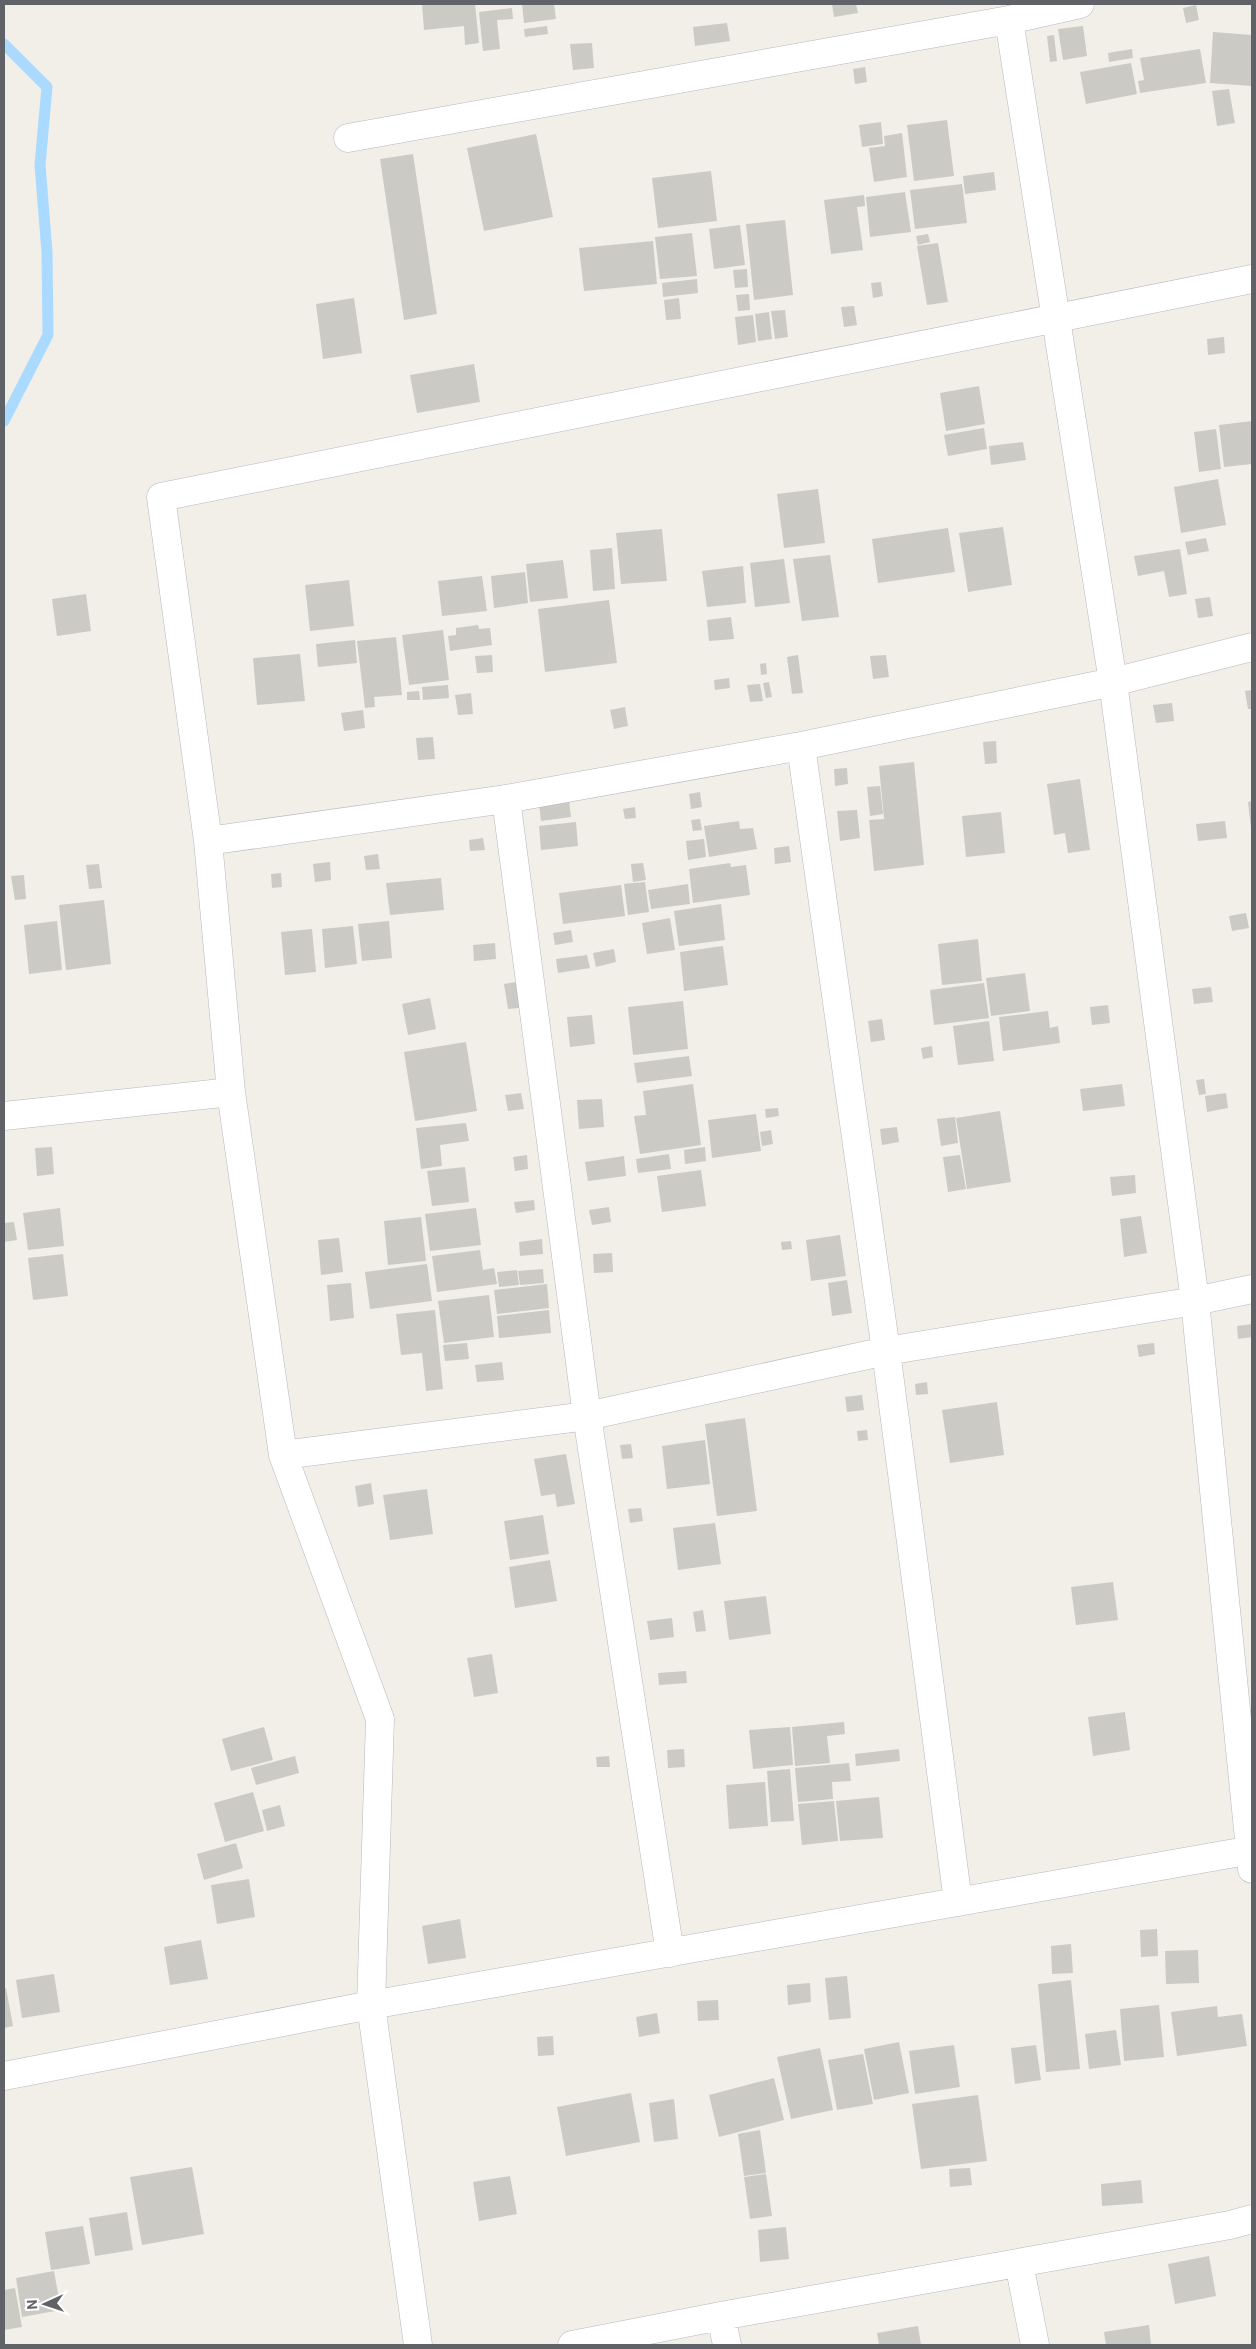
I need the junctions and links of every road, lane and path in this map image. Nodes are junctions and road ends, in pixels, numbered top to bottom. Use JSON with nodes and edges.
{"nodes":[{"id":1,"x":1080,"y":4,"type":"edge"},
{"id":2,"x":1009,"y":20,"type":"junction"},
{"id":3,"x":348,"y":138,"type":"dead end"},
{"id":4,"x":1252,"y":279,"type":"edge"},
{"id":5,"x":1055,"y":320,"type":"junction"},
{"id":6,"x":1252,"y":647,"type":"edge"},
{"id":7,"x":1113,"y":682,"type":"junction"},
{"id":8,"x":801,"y":746,"type":"junction"},
{"id":9,"x":506,"y":799,"type":"junction"},
{"id":10,"x":208,"y":841,"type":"junction"},
{"id":11,"x":231,"y":1092,"type":"junction"},
{"id":12,"x":4,"y":1116,"type":"edge"},
{"id":13,"x":1252,"y":1289,"type":"edge"},
{"id":14,"x":1195,"y":1301,"type":"junction"},
{"id":15,"x":886,"y":1351,"type":"junction"},
{"id":16,"x":587,"y":1416,"type":"junction"},
{"id":17,"x":283,"y":1456,"type":"junction"},
{"id":18,"x":1251,"y":1857,"type":"edge"},
{"id":19,"x":958,"y":1902,"type":"junction"},
{"id":20,"x":670,"y":1952,"type":"junction"},
{"id":21,"x":370,"y":2005,"type":"junction"},
{"id":22,"x":4,"y":2076,"type":"edge"},
{"id":23,"x":1252,"y":2219,"type":"edge"},
{"id":24,"x":1019,"y":2263,"type":"junction"},
{"id":25,"x":721,"y":2316,"type":"junction"},
{"id":26,"x":418,"y":2345,"type":"edge"},
{"id":27,"x":572,"y":2345,"type":"edge"},
{"id":28,"x":727,"y":2345,"type":"edge"},
{"id":29,"x":1035,"y":2345,"type":"edge"}],
"edges":[{"from":1,"to":2,"type":"street"},
{"from":2,"to":3,"type":"street"},
{"from":2,"to":5,"type":"street"},
{"from":4,"to":5,"type":"street"},
{"from":5,"to":7,"type":"street"},
{"from":5,"to":10,"type":"street"},
{"from":6,"to":7,"type":"street"},
{"from":7,"to":8,"type":"street"},
{"from":7,"to":14,"type":"street"},
{"from":8,"to":9,"type":"street"},
{"from":8,"to":15,"type":"street"},
{"from":9,"to":10,"type":"street"},
{"from":9,"to":16,"type":"street"},
{"from":10,"to":11,"type":"street"},
{"from":11,"to":12,"type":"street"},
{"from":11,"to":17,"type":"street"},
{"from":13,"to":14,"type":"street"},
{"from":14,"to":15,"type":"street"},
{"from":14,"to":18,"type":"street"},
{"from":15,"to":16,"type":"street"},
{"from":15,"to":19,"type":"street"},
{"from":16,"to":17,"type":"street"},
{"from":16,"to":20,"type":"street"},
{"from":17,"to":21,"type":"street"},
{"from":18,"to":19,"type":"street"},
{"from":19,"to":20,"type":"street"},
{"from":20,"to":21,"type":"street"},
{"from":21,"to":22,"type":"street"},
{"from":21,"to":26,"type":"street"},
{"from":23,"to":24,"type":"street"},
{"from":24,"to":25,"type":"street"},
{"from":24,"to":29,"type":"street"},
{"from":25,"to":27,"type":"street"},
{"from":25,"to":28,"type":"street"}]}
